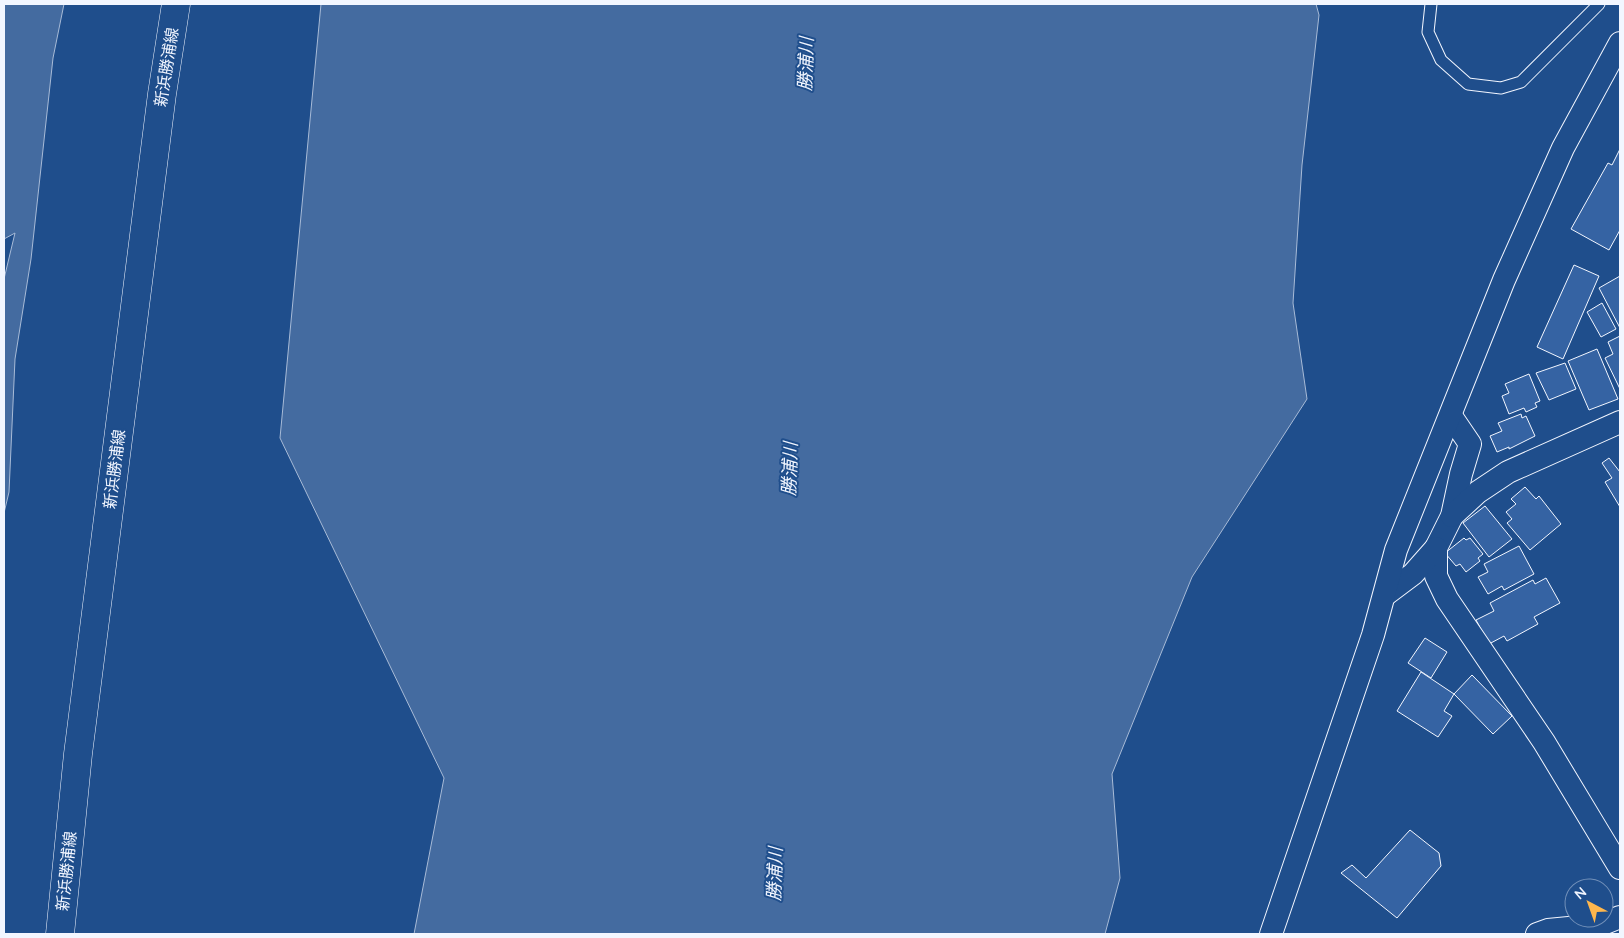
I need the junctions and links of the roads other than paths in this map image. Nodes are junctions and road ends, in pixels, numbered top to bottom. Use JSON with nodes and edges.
{"nodes":[{"id":1,"x":176,"y":4,"type":"edge"},
{"id":2,"x":1431,"y":4,"type":"edge"},
{"id":3,"x":1599,"y":4,"type":"edge"},
{"id":4,"x":1620,"y":43,"type":"edge"},
{"id":5,"x":1451,"y":416,"type":"junction"},
{"id":6,"x":1620,"y":422,"type":"edge"},
{"id":7,"x":1452,"y":516,"type":"junction"},
{"id":8,"x":1436,"y":548,"type":"junction"},
{"id":9,"x":1385,"y":595,"type":"junction"},
{"id":10,"x":1620,"y":868,"type":"edge"},
{"id":11,"x":1620,"y":918,"type":"edge"},
{"id":12,"x":60,"y":934,"type":"edge"},
{"id":13,"x":1272,"y":934,"type":"edge"},
{"id":14,"x":1537,"y":934,"type":"edge"}],
"edges":[{"from":1,"to":12,"type":"main road","name":"新浜勝浦線"},
{"from":2,"to":3,"type":"lane"},
{"from":4,"to":5,"type":"street"},
{"from":5,"to":7,"type":"street"},
{"from":5,"to":9,"type":"street"},
{"from":6,"to":7,"type":"street"},
{"from":7,"to":8,"type":"street"},
{"from":8,"to":9,"type":"street"},
{"from":8,"to":10,"type":"street"},
{"from":9,"to":13,"type":"street"},
{"from":11,"to":14,"type":"street"}]}
